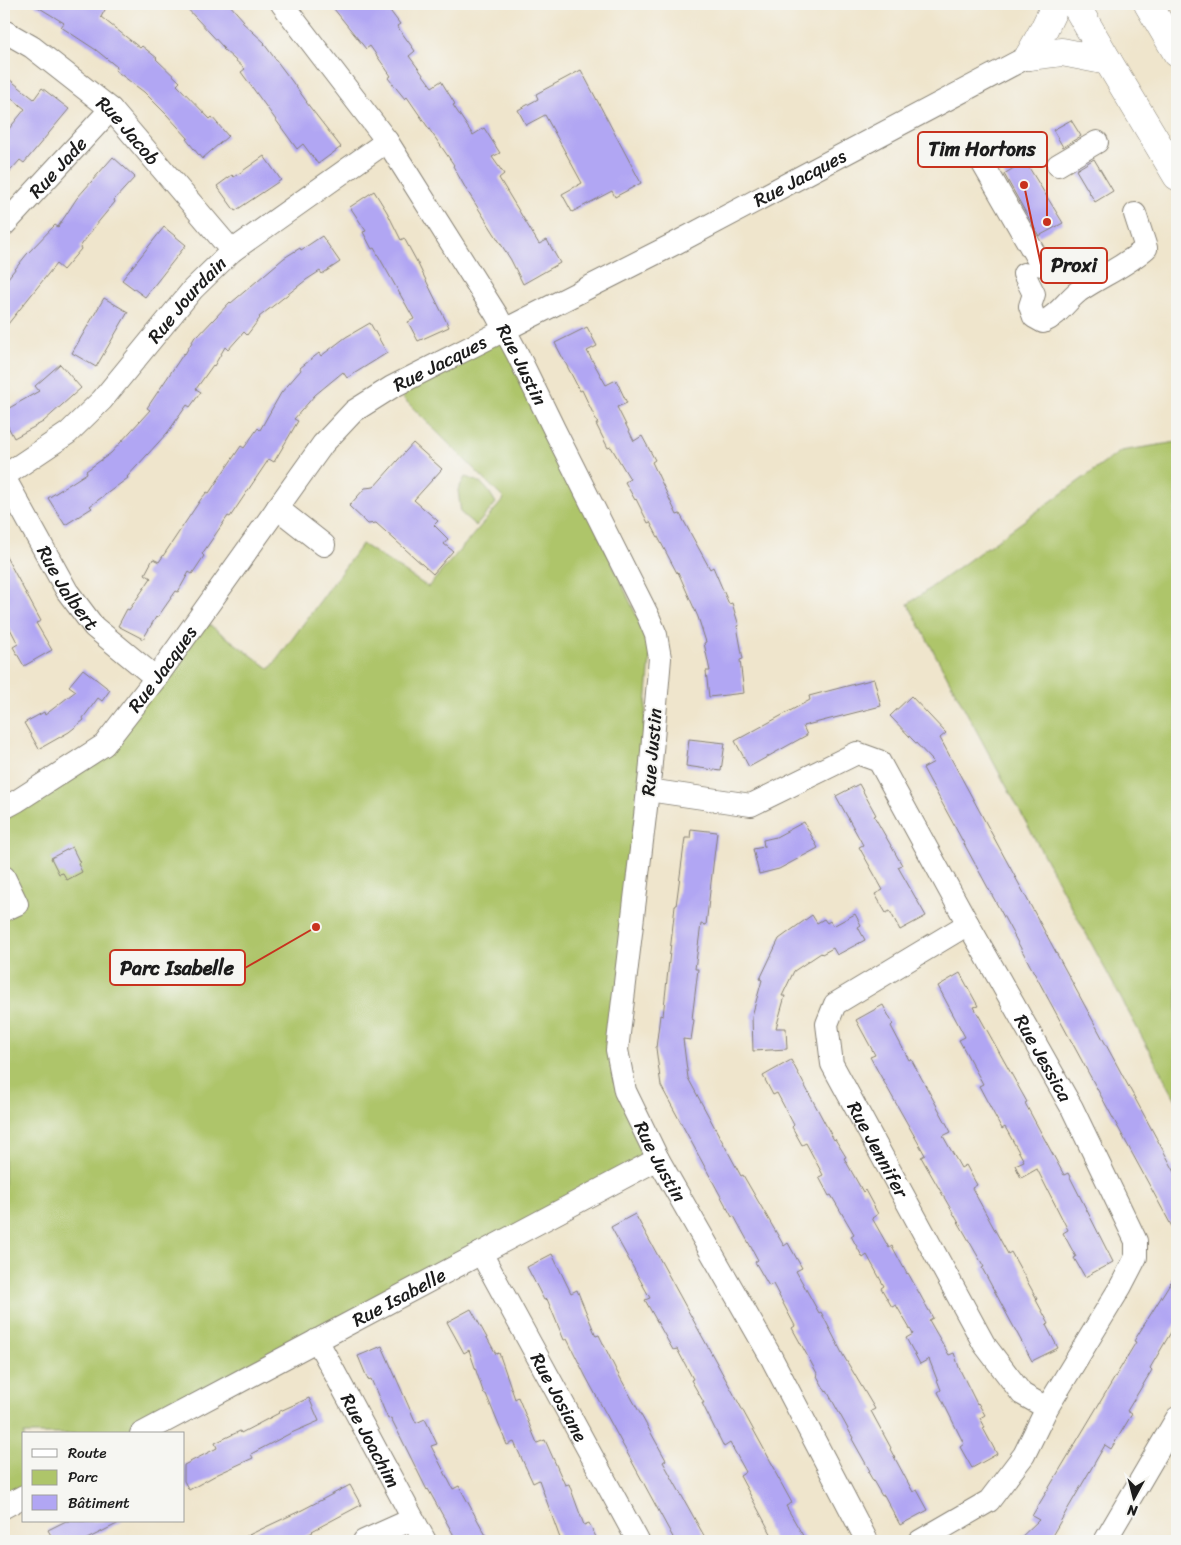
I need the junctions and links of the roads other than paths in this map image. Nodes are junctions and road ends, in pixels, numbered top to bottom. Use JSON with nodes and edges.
{"nodes":[{"id":1,"x":282,"y":4,"type":"edge"},
{"id":2,"x":1056,"y":4,"type":"edge"},
{"id":3,"x":1076,"y":4,"type":"edge"},
{"id":4,"x":1148,"y":4,"type":"edge"},
{"id":5,"x":4,"y":31,"type":"edge"},
{"id":6,"x":1177,"y":53,"type":"edge"},
{"id":7,"x":1029,"y":56,"type":"junction"},
{"id":8,"x":1108,"y":61,"type":"junction"},
{"id":9,"x":111,"y":110,"type":"junction"},
{"id":10,"x":387,"y":141,"type":"junction"},
{"id":11,"x":1096,"y":142,"type":"dead end"},
{"id":12,"x":979,"y":157,"type":"dead end"},
{"id":13,"x":1058,"y":165,"type":"dead end"},
{"id":14,"x":1177,"y":176,"type":"edge"},
{"id":15,"x":1135,"y":214,"type":"dead end"},
{"id":16,"x":4,"y":225,"type":"edge"},
{"id":17,"x":232,"y":251,"type":"junction"},
{"id":18,"x":505,"y":330,"type":"junction"},
{"id":19,"x":4,"y":476,"type":"edge"},
{"id":20,"x":277,"y":508,"type":"junction"},
{"id":21,"x":324,"y":545,"type":"dead end"},
{"id":22,"x":156,"y":678,"type":"junction"},
{"id":23,"x":648,"y":790,"type":"junction"},
{"id":24,"x":4,"y":808,"type":"edge"},
{"id":25,"x":4,"y":877,"type":"edge"},
{"id":26,"x":4,"y":910,"type":"edge"},
{"id":27,"x":968,"y":924,"type":"junction"},
{"id":28,"x":658,"y":1159,"type":"junction"},
{"id":29,"x":481,"y":1253,"type":"junction"},
{"id":30,"x":317,"y":1340,"type":"junction"},
{"id":31,"x":1046,"y":1408,"type":"junction"},
{"id":32,"x":1177,"y":1418,"type":"edge"},
{"id":33,"x":145,"y":1432,"type":"edge"},
{"id":34,"x":22,"y":1497,"type":"edge"},
{"id":35,"x":4,"y":1507,"type":"edge"},
{"id":36,"x":413,"y":1519,"type":"junction"},
{"id":37,"x":364,"y":1541,"type":"edge"},
{"id":38,"x":424,"y":1541,"type":"edge"},
{"id":39,"x":638,"y":1541,"type":"edge"},
{"id":40,"x":867,"y":1541,"type":"edge"},
{"id":41,"x":920,"y":1541,"type":"edge"},
{"id":42,"x":1105,"y":1541,"type":"edge"}],
"edges":[{"from":1,"to":10,"type":"street","name":"Rue Justin"},
{"from":2,"to":7,"type":"main road"},
{"from":3,"to":8,"type":"main road"},
{"from":4,"to":6,"type":"main road"},
{"from":5,"to":9,"type":"street","name":"Rue Jacob"},
{"from":7,"to":8,"type":"main road"},
{"from":7,"to":18,"type":"street","name":"Rue Jacques"},
{"from":8,"to":14,"type":"main road"},
{"from":9,"to":16,"type":"street","name":"Rue Jade"},
{"from":9,"to":17,"type":"street","name":"Rue Jacob"},
{"from":10,"to":17,"type":"street","name":"Rue Jourdain"},
{"from":10,"to":18,"type":"street","name":"Rue Justin"},
{"from":11,"to":13,"type":"street"},
{"from":12,"to":15,"type":"street"},
{"from":17,"to":19,"type":"street","name":"Rue Jourdain"},
{"from":18,"to":20,"type":"street","name":"Rue Jacques"},
{"from":18,"to":23,"type":"street","name":"Rue Justin"},
{"from":19,"to":22,"type":"street","name":"Rue Jalbert"},
{"from":20,"to":21,"type":"street"},
{"from":20,"to":22,"type":"street","name":"Rue Jacques"},
{"from":22,"to":24,"type":"street","name":"Rue Jacques"},
{"from":23,"to":27,"type":"street","name":"Rue Jessica"},
{"from":23,"to":28,"type":"street","name":"Rue Justin"},
{"from":25,"to":26,"type":"street"},
{"from":27,"to":31,"type":"street","name":"Rue Jessica"},
{"from":27,"to":31,"type":"street","name":"Rue Jennifer"},
{"from":28,"to":29,"type":"street","name":"Rue Isabelle"},
{"from":28,"to":40,"type":"street","name":"Rue Justin"},
{"from":29,"to":30,"type":"street","name":"Rue Isabelle"},
{"from":29,"to":39,"type":"street","name":"Rue Josiane"},
{"from":30,"to":33,"type":"street","name":"Rue Isabelle"},
{"from":30,"to":36,"type":"street","name":"Rue Joachim"},
{"from":31,"to":41,"type":"street","name":"Rue Jessica"},
{"from":32,"to":42,"type":"street"},
{"from":34,"to":35,"type":"street"},
{"from":36,"to":37,"type":"street"},
{"from":36,"to":38,"type":"street","name":"Rue Joachim"}]}
